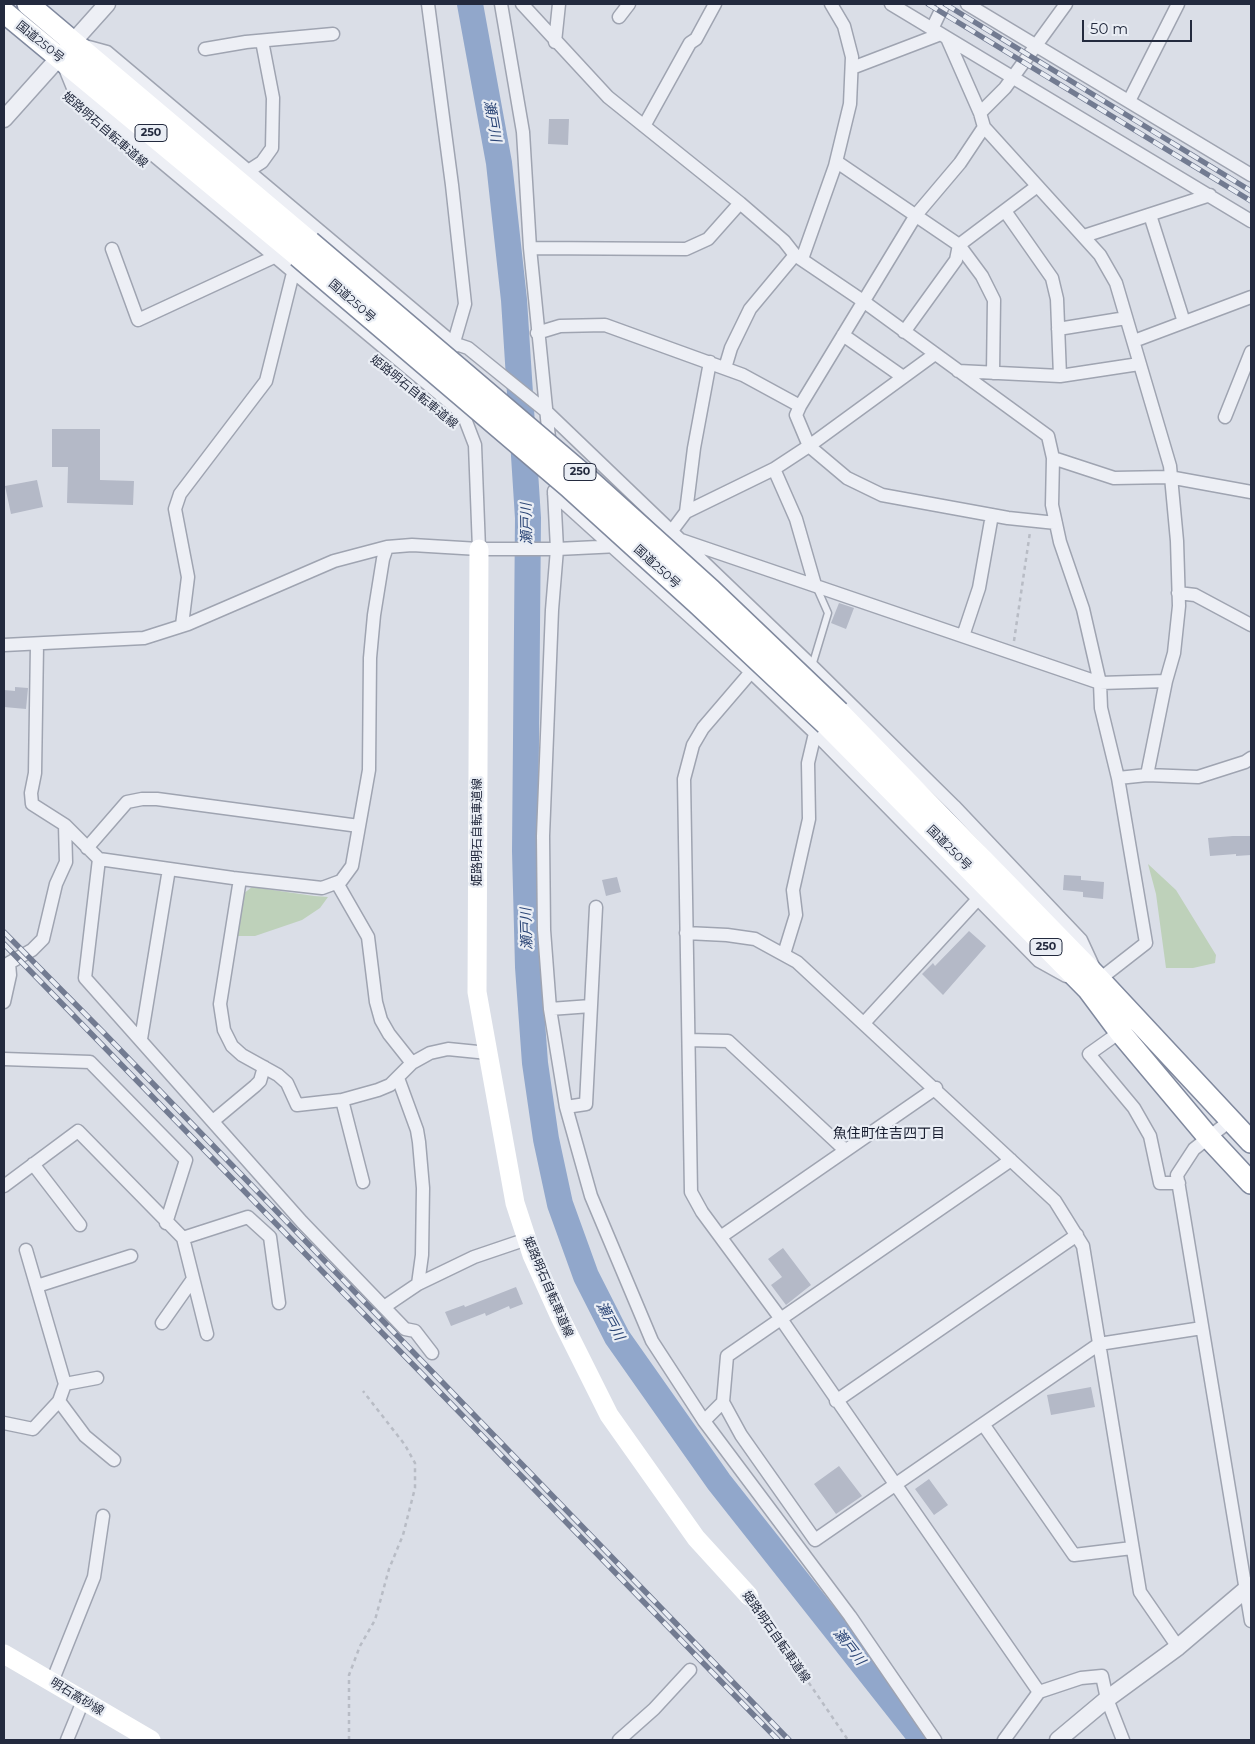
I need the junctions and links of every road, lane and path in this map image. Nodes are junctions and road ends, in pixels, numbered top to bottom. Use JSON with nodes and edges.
{"nodes":[{"id":1,"x":28,"y":4,"type":"edge"},
{"id":2,"x":107,"y":4,"type":"edge"},
{"id":3,"x":428,"y":4,"type":"edge"},
{"id":4,"x":501,"y":4,"type":"edge"},
{"id":5,"x":522,"y":4,"type":"edge"},
{"id":6,"x":559,"y":4,"type":"edge"},
{"id":7,"x":628,"y":4,"type":"edge"},
{"id":8,"x":715,"y":4,"type":"edge"},
{"id":9,"x":831,"y":4,"type":"edge"},
{"id":10,"x":891,"y":4,"type":"edge"},
{"id":11,"x":944,"y":4,"type":"edge"},
{"id":12,"x":967,"y":4,"type":"edge"},
{"id":13,"x":1066,"y":4,"type":"edge"},
{"id":14,"x":1178,"y":4,"type":"edge"},
{"id":15,"x":4,"y":12,"type":"edge"},
{"id":16,"x":619,"y":18,"type":"dead end"},
{"id":17,"x":333,"y":34,"type":"dead end"},
{"id":18,"x":940,"y":34,"type":"junction"},
{"id":19,"x":262,"y":41,"type":"junction"},
{"id":20,"x":555,"y":42,"type":"junction"},
{"id":21,"x":1035,"y":43,"type":"junction"},
{"id":22,"x":205,"y":49,"type":"dead end"},
{"id":23,"x":66,"y":50,"type":"junction"},
{"id":24,"x":852,"y":68,"type":"junction"},
{"id":25,"x":1012,"y":78,"type":"junction"},
{"id":26,"x":1129,"y":101,"type":"junction"},
{"id":27,"x":980,"y":113,"type":"junction"},
{"id":28,"x":4,"y":119,"type":"edge"},
{"id":29,"x":644,"y":126,"type":"junction"},
{"id":30,"x":984,"y":127,"type":"junction"},
{"id":31,"x":837,"y":162,"type":"junction"},
{"id":32,"x":248,"y":171,"type":"junction"},
{"id":33,"x":1251,"y":175,"type":"edge"},
{"id":34,"x":1036,"y":187,"type":"junction"},
{"id":35,"x":1210,"y":195,"type":"junction"},
{"id":36,"x":740,"y":204,"type":"junction"},
{"id":37,"x":1005,"y":211,"type":"junction"},
{"id":38,"x":1150,"y":215,"type":"junction"},
{"id":39,"x":916,"y":216,"type":"junction"},
{"id":40,"x":1251,"y":221,"type":"edge"},
{"id":41,"x":1084,"y":236,"type":"junction"},
{"id":42,"x":959,"y":245,"type":"junction"},
{"id":43,"x":530,"y":248,"type":"junction"},
{"id":44,"x":112,"y":249,"type":"dead end"},
{"id":45,"x":274,"y":257,"type":"junction"},
{"id":46,"x":300,"y":257,"type":"junction"},
{"id":47,"x":798,"y":257,"type":"junction"},
{"id":48,"x":1251,"y":297,"type":"edge"},
{"id":49,"x":863,"y":301,"type":"junction"},
{"id":50,"x":1126,"y":318,"type":"junction"},
{"id":51,"x":1184,"y":322,"type":"junction"},
{"id":52,"x":1058,"y":329,"type":"junction"},
{"id":53,"x":904,"y":332,"type":"junction"},
{"id":54,"x":537,"y":333,"type":"junction"},
{"id":55,"x":843,"y":335,"type":"junction"},
{"id":56,"x":1134,"y":341,"type":"junction"},
{"id":57,"x":453,"y":343,"type":"junction"},
{"id":58,"x":1251,"y":352,"type":"edge"},
{"id":59,"x":935,"y":354,"type":"junction"},
{"id":60,"x":710,"y":362,"type":"junction"},
{"id":61,"x":1139,"y":364,"type":"junction"},
{"id":62,"x":725,"y":368,"type":"junction"},
{"id":63,"x":958,"y":371,"type":"junction"},
{"id":64,"x":993,"y":373,"type":"junction"},
{"id":65,"x":1060,"y":376,"type":"junction"},
{"id":66,"x":903,"y":377,"type":"junction"},
{"id":67,"x":443,"y":396,"type":"junction"},
{"id":68,"x":800,"y":406,"type":"junction"},
{"id":69,"x":547,"y":412,"type":"junction"},
{"id":70,"x":1225,"y":417,"type":"dead end"},
{"id":71,"x":809,"y":446,"type":"junction"},
{"id":72,"x":1053,"y":458,"type":"junction"},
{"id":73,"x":774,"y":469,"type":"junction"},
{"id":74,"x":1170,"y":477,"type":"junction"},
{"id":75,"x":1251,"y":492,"type":"edge"},
{"id":76,"x":554,"y":494,"type":"junction"},
{"id":77,"x":686,"y":512,"type":"junction"},
{"id":78,"x":992,"y":515,"type":"junction"},
{"id":79,"x":1032,"y":521,"type":"junction"},
{"id":80,"x":1056,"y":523,"type":"junction"},
{"id":81,"x":670,"y":532,"type":"junction"},
{"id":82,"x":681,"y":540,"type":"junction"},
{"id":83,"x":387,"y":547,"type":"junction"},
{"id":84,"x":614,"y":547,"type":"junction"},
{"id":85,"x":483,"y":549,"type":"junction"},
{"id":86,"x":558,"y":549,"type":"junction"},
{"id":87,"x":816,"y":585,"type":"junction"},
{"id":88,"x":1178,"y":593,"type":"junction"},
{"id":89,"x":182,"y":625,"type":"junction"},
{"id":90,"x":1251,"y":625,"type":"edge"},
{"id":91,"x":963,"y":636,"type":"junction"},
{"id":92,"x":4,"y":645,"type":"edge"},
{"id":93,"x":38,"y":645,"type":"junction"},
{"id":94,"x":1013,"y":653,"type":"junction"},
{"id":95,"x":812,"y":666,"type":"junction"},
{"id":96,"x":751,"y":672,"type":"junction"},
{"id":97,"x":1166,"y":681,"type":"junction"},
{"id":98,"x":1100,"y":682,"type":"junction"},
{"id":99,"x":827,"y":724,"type":"junction"},
{"id":100,"x":1251,"y":758,"type":"edge"},
{"id":101,"x":1147,"y":775,"type":"junction"},
{"id":102,"x":1118,"y":778,"type":"junction"},
{"id":103,"x":65,"y":825,"type":"junction"},
{"id":104,"x":359,"y":826,"type":"junction"},
{"id":105,"x":87,"y":848,"type":"junction"},
{"id":106,"x":99,"y":859,"type":"junction"},
{"id":107,"x":169,"y":869,"type":"junction"},
{"id":108,"x":240,"y":879,"type":"junction"},
{"id":109,"x":337,"y":882,"type":"junction"},
{"id":110,"x":978,"y":899,"type":"junction"},
{"id":111,"x":596,"y":906,"type":"dead end"},
{"id":112,"x":686,"y":933,"type":"junction"},
{"id":113,"x":784,"y":954,"type":"junction"},
{"id":114,"x":6,"y":963,"type":"edge"},
{"id":115,"x":1094,"y":984,"type":"junction"},
{"id":116,"x":4,"y":1002,"type":"edge"},
{"id":117,"x":591,"y":1006,"type":"junction"},
{"id":118,"x":550,"y":1009,"type":"junction"},
{"id":119,"x":864,"y":1023,"type":"junction"},
{"id":120,"x":1120,"y":1032,"type":"junction"},
{"id":121,"x":141,"y":1040,"type":"junction"},
{"id":122,"x":688,"y":1040,"type":"junction"},
{"id":123,"x":488,"y":1053,"type":"junction"},
{"id":124,"x":4,"y":1060,"type":"edge"},
{"id":125,"x":412,"y":1063,"type":"junction"},
{"id":126,"x":264,"y":1067,"type":"junction"},
{"id":127,"x":398,"y":1078,"type":"junction"},
{"id":128,"x":936,"y":1088,"type":"junction"},
{"id":129,"x":342,"y":1100,"type":"junction"},
{"id":130,"x":566,"y":1107,"type":"junction"},
{"id":131,"x":1231,"y":1120,"type":"junction"},
{"id":132,"x":213,"y":1121,"type":"junction"},
{"id":133,"x":1209,"y":1138,"type":"junction"},
{"id":134,"x":1251,"y":1142,"type":"edge"},
{"id":135,"x":845,"y":1150,"type":"junction"},
{"id":136,"x":1011,"y":1160,"type":"junction"},
{"id":137,"x":34,"y":1164,"type":"junction"},
{"id":138,"x":363,"y":1182,"type":"dead end"},
{"id":139,"x":1179,"y":1183,"type":"junction"},
{"id":140,"x":1251,"y":1183,"type":"edge"},
{"id":141,"x":4,"y":1186,"type":"edge"},
{"id":142,"x":166,"y":1223,"type":"junction"},
{"id":143,"x":80,"y":1224,"type":"dead end"},
{"id":144,"x":1077,"y":1234,"type":"junction"},
{"id":145,"x":722,"y":1236,"type":"junction"},
{"id":146,"x":183,"y":1238,"type":"junction"},
{"id":147,"x":527,"y":1239,"type":"junction"},
{"id":148,"x":26,"y":1250,"type":"dead end"},
{"id":149,"x":131,"y":1256,"type":"dead end"},
{"id":150,"x":193,"y":1279,"type":"junction"},
{"id":151,"x":418,"y":1284,"type":"junction"},
{"id":152,"x":37,"y":1286,"type":"junction"},
{"id":153,"x":279,"y":1303,"type":"dead end"},
{"id":154,"x":384,"y":1307,"type":"junction"},
{"id":155,"x":781,"y":1319,"type":"junction"},
{"id":156,"x":162,"y":1323,"type":"dead end"},
{"id":157,"x":1202,"y":1328,"type":"junction"},
{"id":158,"x":207,"y":1334,"type":"dead end"},
{"id":159,"x":1099,"y":1344,"type":"junction"},
{"id":160,"x":432,"y":1353,"type":"dead end"},
{"id":161,"x":97,"y":1378,"type":"dead end"},
{"id":162,"x":65,"y":1384,"type":"junction"},
{"id":163,"x":363,"y":1391,"type":"dead end"},
{"id":164,"x":836,"y":1400,"type":"junction"},
{"id":165,"x":59,"y":1401,"type":"junction"},
{"id":166,"x":724,"y":1402,"type":"junction"},
{"id":167,"x":704,"y":1421,"type":"junction"},
{"id":168,"x":4,"y":1423,"type":"edge"},
{"id":169,"x":983,"y":1424,"type":"junction"},
{"id":170,"x":114,"y":1460,"type":"dead end"},
{"id":171,"x":894,"y":1484,"type":"junction"},
{"id":172,"x":103,"y":1516,"type":"dead end"},
{"id":173,"x":1132,"y":1548,"type":"junction"},
{"id":174,"x":1249,"y":1587,"type":"edge"},
{"id":175,"x":749,"y":1596,"type":"joint"},
{"id":176,"x":1251,"y":1615,"type":"edge"},
{"id":177,"x":1178,"y":1647,"type":"junction"},
{"id":178,"x":4,"y":1654,"type":"edge"},
{"id":179,"x":690,"y":1670,"type":"dead end"},
{"id":180,"x":52,"y":1682,"type":"junction"},
{"id":181,"x":1039,"y":1692,"type":"junction"},
{"id":182,"x":1107,"y":1699,"type":"junction"},
{"id":183,"x":83,"y":1701,"type":"junction"},
{"id":184,"x":67,"y":1740,"type":"edge"},
{"id":185,"x":151,"y":1740,"type":"edge"},
{"id":186,"x":349,"y":1740,"type":"edge"},
{"id":187,"x":619,"y":1740,"type":"edge"},
{"id":188,"x":848,"y":1740,"type":"edge"},
{"id":189,"x":935,"y":1740,"type":"edge"},
{"id":190,"x":1004,"y":1740,"type":"edge"},
{"id":191,"x":1058,"y":1740,"type":"edge"},
{"id":192,"x":1123,"y":1740,"type":"edge"}],
"edges":[{"from":1,"to":23,"type":"highway","name":"国道250号","number":"250"},
{"from":2,"to":23,"type":"street"},
{"from":3,"to":57,"type":"street"},
{"from":4,"to":43,"type":"street"},
{"from":5,"to":20,"type":"street"},
{"from":6,"to":20,"type":"street"},
{"from":7,"to":16,"type":"street"},
{"from":8,"to":29,"type":"street"},
{"from":9,"to":24,"type":"street"},
{"from":10,"to":18,"type":"street"},
{"from":11,"to":18,"type":"street"},
{"from":12,"to":21,"type":"street"},
{"from":13,"to":21,"type":"street"},
{"from":14,"to":26,"type":"street"},
{"from":15,"to":23,"type":"highway","name":"国道250号","number":"250"},
{"from":17,"to":19,"type":"street"},
{"from":18,"to":24,"type":"street"},
{"from":18,"to":25,"type":"street"},
{"from":18,"to":27,"type":"street"},
{"from":19,"to":22,"type":"street"},
{"from":19,"to":32,"type":"street"},
{"from":20,"to":29,"type":"street"},
{"from":21,"to":25,"type":"street"},
{"from":21,"to":26,"type":"street"},
{"from":23,"to":28,"type":"street"},
{"from":23,"to":32,"type":"street"},
{"from":23,"to":45,"type":"street"},
{"from":23,"to":46,"type":"highway","name":"国道250号","number":"250"},
{"from":24,"to":31,"type":"street"},
{"from":25,"to":27,"type":"street"},
{"from":25,"to":35,"type":"street"},
{"from":26,"to":33,"type":"street"},
{"from":27,"to":30,"type":"street"},
{"from":29,"to":36,"type":"street"},
{"from":30,"to":34,"type":"street"},
{"from":30,"to":39,"type":"street"},
{"from":31,"to":39,"type":"street"},
{"from":31,"to":47,"type":"street"},
{"from":32,"to":57,"type":"street"},
{"from":34,"to":37,"type":"street"},
{"from":34,"to":41,"type":"street"},
{"from":35,"to":38,"type":"street"},
{"from":35,"to":40,"type":"street"},
{"from":36,"to":43,"type":"street"},
{"from":36,"to":47,"type":"street"},
{"from":37,"to":42,"type":"street"},
{"from":37,"to":52,"type":"street"},
{"from":38,"to":41,"type":"street"},
{"from":38,"to":51,"type":"street"},
{"from":39,"to":42,"type":"street"},
{"from":39,"to":49,"type":"street"},
{"from":41,"to":50,"type":"street"},
{"from":42,"to":53,"type":"street"},
{"from":42,"to":64,"type":"street"},
{"from":43,"to":54,"type":"street"},
{"from":44,"to":45,"type":"street"},
{"from":45,"to":46,"type":"street"},
{"from":46,"to":67,"type":"street"},
{"from":46,"to":89,"type":"street"},
{"from":46,"to":99,"type":"highway","name":"国道250号","number":"250","bridge":true},
{"from":47,"to":49,"type":"street"},
{"from":47,"to":62,"type":"street"},
{"from":48,"to":51,"type":"street"},
{"from":49,"to":53,"type":"street"},
{"from":49,"to":55,"type":"street"},
{"from":50,"to":52,"type":"street"},
{"from":50,"to":56,"type":"street"},
{"from":51,"to":56,"type":"street"},
{"from":52,"to":65,"type":"street"},
{"from":53,"to":59,"type":"street"},
{"from":54,"to":60,"type":"street"},
{"from":54,"to":69,"type":"street"},
{"from":55,"to":66,"type":"street"},
{"from":55,"to":68,"type":"street"},
{"from":56,"to":61,"type":"street"},
{"from":57,"to":67,"type":"street"},
{"from":57,"to":69,"type":"street"},
{"from":58,"to":70,"type":"street"},
{"from":59,"to":63,"type":"street"},
{"from":59,"to":66,"type":"street"},
{"from":60,"to":62,"type":"street"},
{"from":60,"to":77,"type":"street"},
{"from":61,"to":65,"type":"street"},
{"from":61,"to":74,"type":"street"},
{"from":62,"to":68,"type":"street"},
{"from":63,"to":64,"type":"street"},
{"from":63,"to":72,"type":"street"},
{"from":64,"to":65,"type":"street"},
{"from":66,"to":71,"type":"street"},
{"from":67,"to":85,"type":"street"},
{"from":68,"to":71,"type":"street"},
{"from":69,"to":76,"type":"street"},
{"from":69,"to":81,"type":"street"},
{"from":71,"to":73,"type":"street"},
{"from":71,"to":78,"type":"street"},
{"from":72,"to":74,"type":"street"},
{"from":72,"to":80,"type":"street"},
{"from":73,"to":77,"type":"street"},
{"from":73,"to":87,"type":"street"},
{"from":74,"to":75,"type":"street"},
{"from":74,"to":88,"type":"street"},
{"from":76,"to":84,"type":"street"},
{"from":76,"to":86,"type":"street"},
{"from":77,"to":81,"type":"street"},
{"from":78,"to":79,"type":"street"},
{"from":78,"to":91,"type":"street"},
{"from":79,"to":80,"type":"street"},
{"from":79,"to":94,"type":"path"},
{"from":80,"to":98,"type":"street"},
{"from":81,"to":82,"type":"street"},
{"from":82,"to":84,"type":"street"},
{"from":82,"to":87,"type":"street"},
{"from":82,"to":95,"type":"street"},
{"from":83,"to":85,"type":"street"},
{"from":83,"to":89,"type":"street"},
{"from":83,"to":104,"type":"street"},
{"from":84,"to":86,"type":"street"},
{"from":84,"to":96,"type":"street"},
{"from":85,"to":86,"type":"street"},
{"from":85,"to":123,"type":"main road","name":"姫路明石自転車道線"},
{"from":86,"to":118,"type":"street"},
{"from":87,"to":91,"type":"street"},
{"from":87,"to":95,"type":"lane"},
{"from":88,"to":90,"type":"street"},
{"from":88,"to":97,"type":"street"},
{"from":89,"to":93,"type":"street"},
{"from":91,"to":94,"type":"street"},
{"from":92,"to":93,"type":"street"},
{"from":93,"to":103,"type":"street"},
{"from":94,"to":98,"type":"street"},
{"from":95,"to":99,"type":"street"},
{"from":95,"to":115,"type":"street"},
{"from":96,"to":99,"type":"street"},
{"from":96,"to":112,"type":"street"},
{"from":97,"to":98,"type":"street"},
{"from":97,"to":101,"type":"street"},
{"from":98,"to":102,"type":"street"},
{"from":99,"to":110,"type":"street"},
{"from":99,"to":113,"type":"street"},
{"from":99,"to":115,"type":"highway","name":"国道250号","number":"250"},
{"from":100,"to":101,"type":"street"},
{"from":101,"to":102,"type":"street"},
{"from":102,"to":115,"type":"street"},
{"from":103,"to":105,"type":"street"},
{"from":103,"to":114,"type":"street"},
{"from":104,"to":105,"type":"street"},
{"from":104,"to":109,"type":"street"},
{"from":105,"to":106,"type":"street"},
{"from":106,"to":107,"type":"street"},
{"from":106,"to":121,"type":"street"},
{"from":107,"to":108,"type":"street"},
{"from":107,"to":121,"type":"street"},
{"from":108,"to":109,"type":"street"},
{"from":108,"to":126,"type":"street"},
{"from":109,"to":125,"type":"street"},
{"from":110,"to":115,"type":"street"},
{"from":110,"to":119,"type":"street"},
{"from":111,"to":117,"type":"street"},
{"from":112,"to":113,"type":"street"},
{"from":112,"to":122,"type":"street"},
{"from":113,"to":119,"type":"street"},
{"from":114,"to":116,"type":"street"},
{"from":115,"to":120,"type":"highway","name":"国道250号","number":"250"},
{"from":115,"to":131,"type":"highway","name":"国道250号","number":"250"},
{"from":117,"to":118,"type":"street"},
{"from":117,"to":130,"type":"street"},
{"from":118,"to":130,"type":"street"},
{"from":119,"to":128,"type":"street"},
{"from":120,"to":133,"type":"highway","name":"国道250号","number":"250"},
{"from":120,"to":139,"type":"street"},
{"from":121,"to":132,"type":"street"},
{"from":122,"to":135,"type":"street"},
{"from":122,"to":145,"type":"street"},
{"from":123,"to":125,"type":"street"},
{"from":123,"to":147,"type":"main road","name":"姫路明石自転車道線"},
{"from":124,"to":142,"type":"street"},
{"from":125,"to":127,"type":"street"},
{"from":126,"to":129,"type":"street"},
{"from":126,"to":132,"type":"street"},
{"from":127,"to":129,"type":"street"},
{"from":127,"to":151,"type":"street"},
{"from":128,"to":135,"type":"street"},
{"from":128,"to":136,"type":"street"},
{"from":129,"to":138,"type":"street"},
{"from":130,"to":167,"type":"street"},
{"from":131,"to":133,"type":"street"},
{"from":131,"to":134,"type":"highway","name":"国道250号","number":"250"},
{"from":132,"to":154,"type":"street"},
{"from":133,"to":139,"type":"street"},
{"from":133,"to":140,"type":"highway","name":"国道250号","number":"250"},
{"from":135,"to":145,"type":"street"},
{"from":136,"to":144,"type":"street"},
{"from":136,"to":155,"type":"street"},
{"from":137,"to":141,"type":"street"},
{"from":137,"to":142,"type":"street"},
{"from":137,"to":143,"type":"street"},
{"from":139,"to":157,"type":"street"},
{"from":142,"to":146,"type":"street"},
{"from":144,"to":159,"type":"street"},
{"from":144,"to":164,"type":"street"},
{"from":145,"to":155,"type":"street"},
{"from":146,"to":150,"type":"street"},
{"from":146,"to":153,"type":"street"},
{"from":147,"to":151,"type":"street"},
{"from":147,"to":175,"type":"main road","name":"姫路明石自転車道線"},
{"from":148,"to":152,"type":"street"},
{"from":149,"to":152,"type":"street"},
{"from":150,"to":156,"type":"street"},
{"from":150,"to":158,"type":"street"},
{"from":151,"to":154,"type":"street"},
{"from":152,"to":162,"type":"street"},
{"from":154,"to":160,"type":"street"},
{"from":155,"to":164,"type":"street"},
{"from":155,"to":166,"type":"street"},
{"from":157,"to":159,"type":"street"},
{"from":157,"to":174,"type":"street"},
{"from":159,"to":169,"type":"street"},
{"from":159,"to":173,"type":"street"},
{"from":161,"to":162,"type":"street"},
{"from":162,"to":165,"type":"street"},
{"from":163,"to":186,"type":"path"},
{"from":164,"to":171,"type":"street"},
{"from":165,"to":168,"type":"street"},
{"from":165,"to":170,"type":"street"},
{"from":166,"to":167,"type":"street"},
{"from":166,"to":171,"type":"street"},
{"from":167,"to":189,"type":"street"},
{"from":169,"to":171,"type":"street"},
{"from":169,"to":173,"type":"street"},
{"from":171,"to":181,"type":"street"},
{"from":172,"to":180,"type":"street"},
{"from":173,"to":177,"type":"street"},
{"from":174,"to":176,"type":"street"},
{"from":174,"to":177,"type":"street"},
{"from":175,"to":188,"type":"path","name":"姫路明石自転車道線"},
{"from":177,"to":182,"type":"street"},
{"from":178,"to":180,"type":"main road","name":"明石高砂線"},
{"from":179,"to":187,"type":"street"},
{"from":180,"to":183,"type":"main road","name":"明石高砂線"},
{"from":181,"to":182,"type":"street"},
{"from":181,"to":190,"type":"street"},
{"from":182,"to":191,"type":"street"},
{"from":182,"to":192,"type":"street"},
{"from":183,"to":184,"type":"street"},
{"from":183,"to":185,"type":"main road","name":"明石高砂線"}]}
